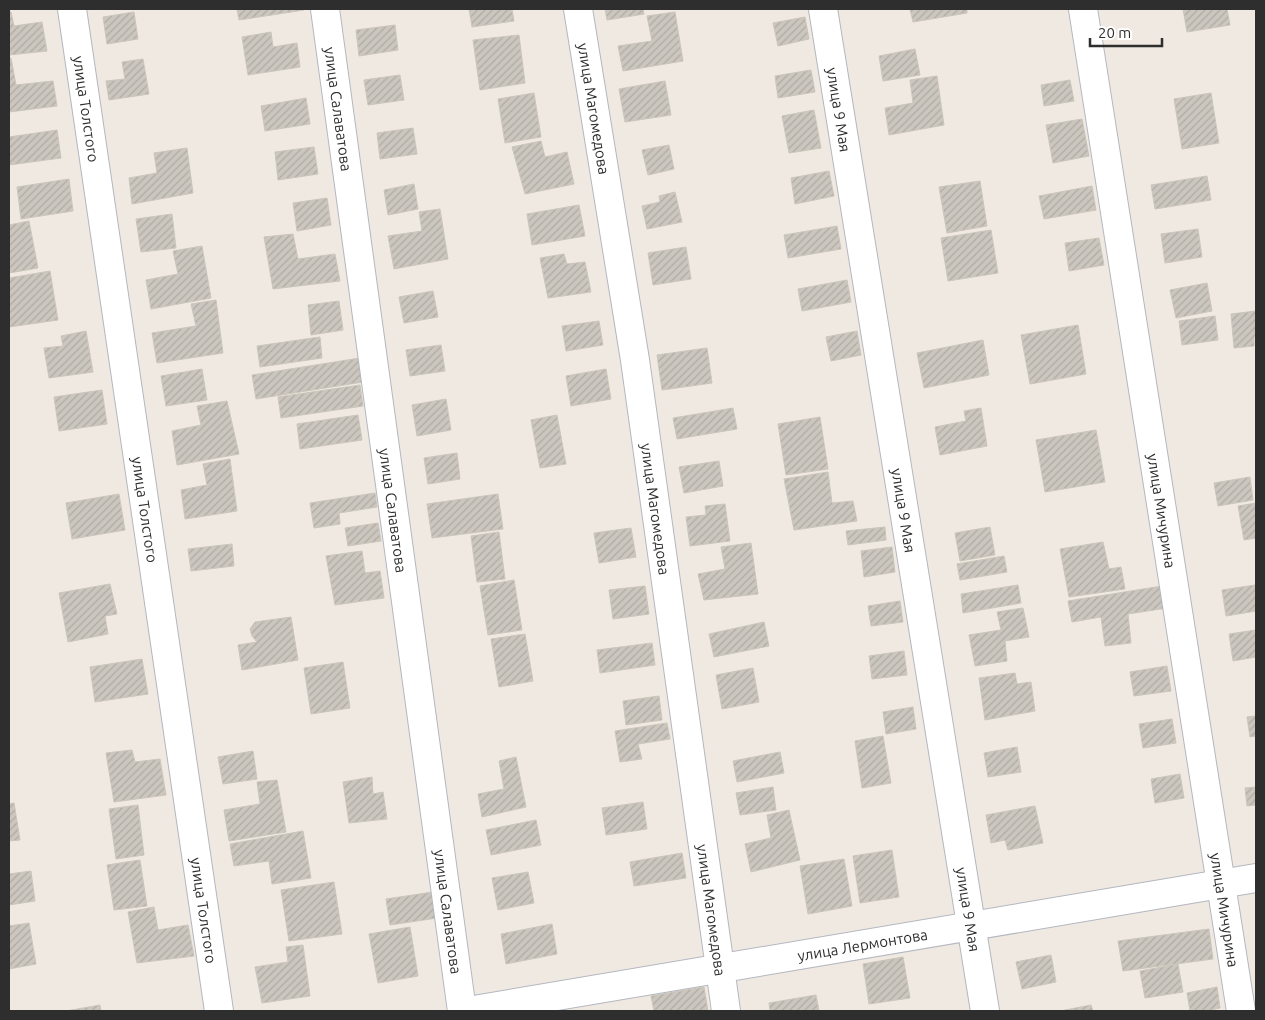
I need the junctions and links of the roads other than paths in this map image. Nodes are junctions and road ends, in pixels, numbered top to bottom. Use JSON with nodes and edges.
{"nodes":[{"id":1,"x":72,"y":9,"type":"edge"},
{"id":2,"x":325,"y":9,"type":"edge"},
{"id":3,"x":578,"y":9,"type":"edge"},
{"id":4,"x":823,"y":9,"type":"edge"},
{"id":5,"x":1083,"y":9,"type":"edge"},
{"id":6,"x":1256,"y":878,"type":"edge"},
{"id":7,"x":1221,"y":884,"type":"junction"},
{"id":8,"x":972,"y":927,"type":"junction"},
{"id":9,"x":719,"y":970,"type":"junction"},
{"id":10,"x":218,"y":1011,"type":"edge"},
{"id":11,"x":462,"y":1011,"type":"edge"},
{"id":12,"x":468,"y":1011,"type":"edge"},
{"id":13,"x":726,"y":1011,"type":"edge"},
{"id":14,"x":986,"y":1011,"type":"edge"},
{"id":15,"x":1241,"y":1011,"type":"edge"}],
"edges":[{"from":1,"to":10,"type":"street","name":"улица Толстого"},
{"from":2,"to":11,"type":"street","name":"улица Салаватова"},
{"from":3,"to":9,"type":"street","name":"улица Магомедова"},
{"from":4,"to":8,"type":"street","name":"улица 9 Мая"},
{"from":5,"to":7,"type":"street","name":"улица Мичурина"},
{"from":6,"to":7,"type":"street","name":"улица Лермонтова"},
{"from":7,"to":8,"type":"street","name":"улица Лермонтова"},
{"from":7,"to":15,"type":"street","name":"улица Мичурина"},
{"from":8,"to":9,"type":"street","name":"улица Лермонтова"},
{"from":8,"to":14,"type":"street","name":"улица 9 Мая"},
{"from":9,"to":12,"type":"street","name":"улица Лермонтова"},
{"from":9,"to":13,"type":"street","name":"улица Магомедова"}]}
